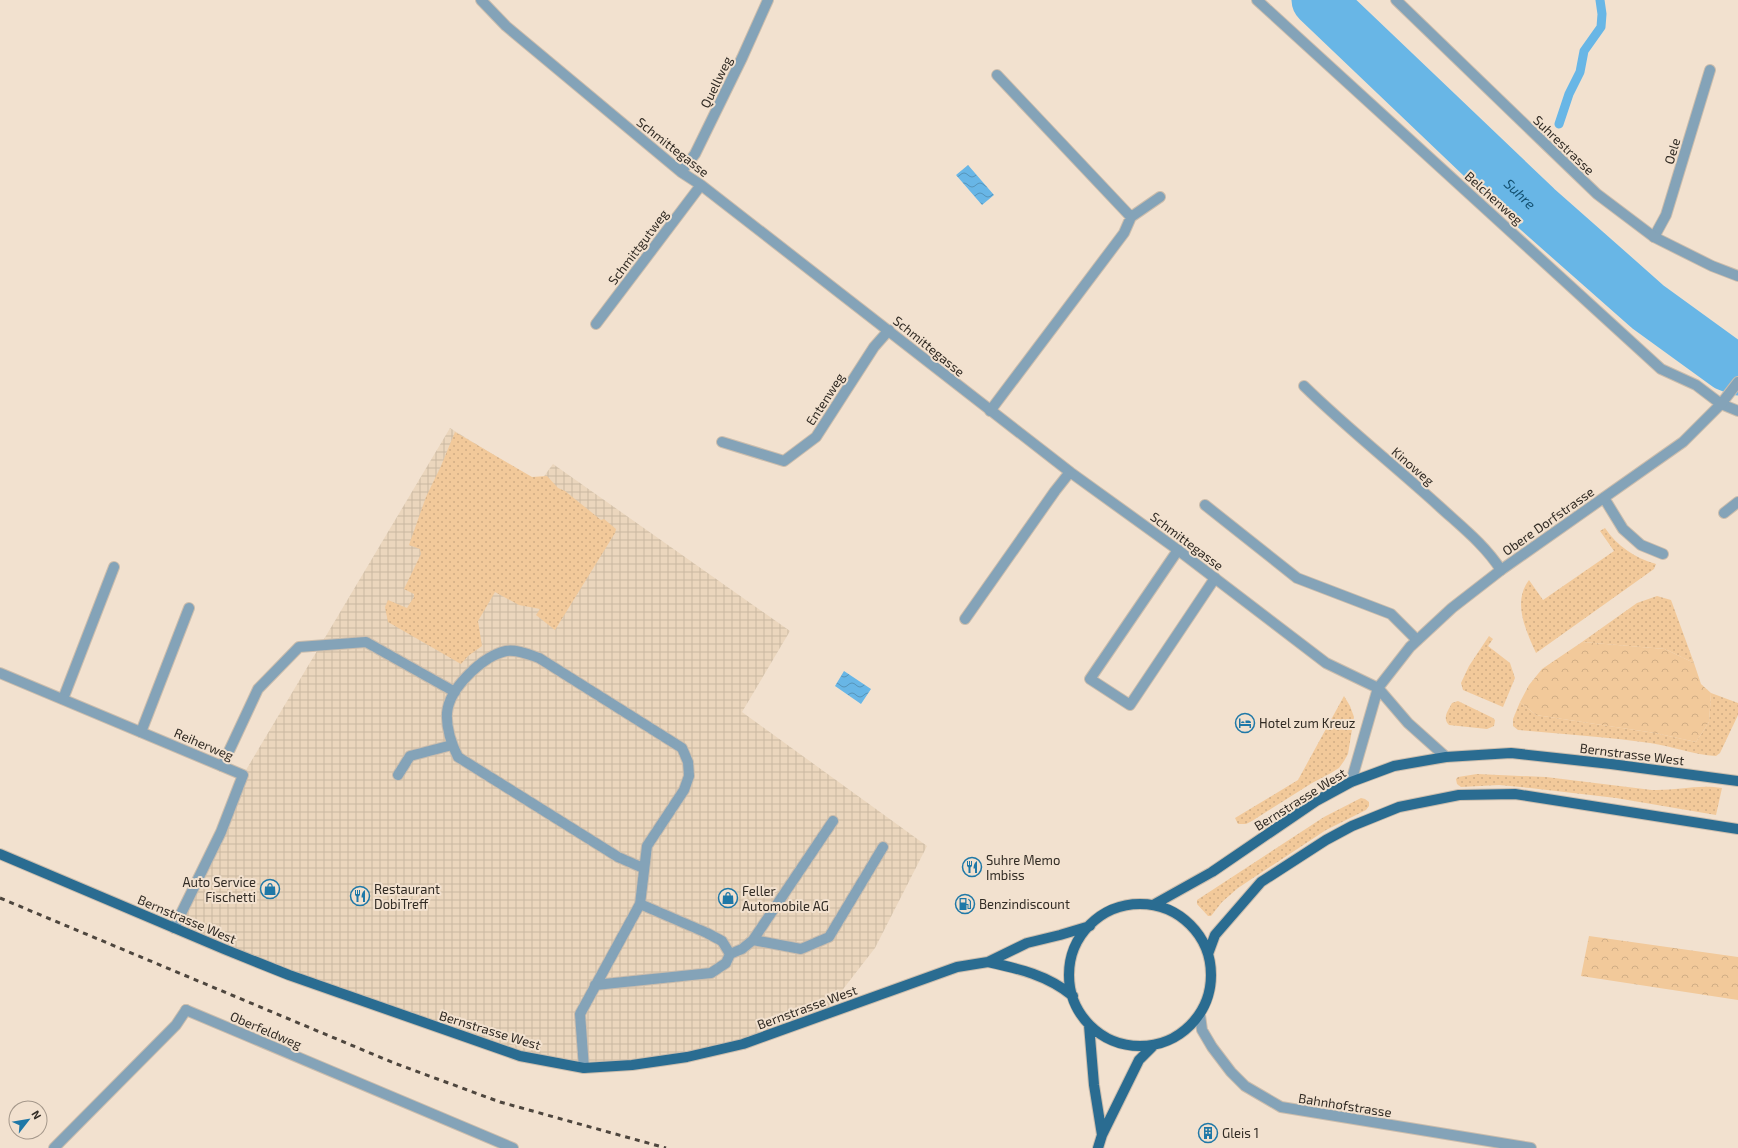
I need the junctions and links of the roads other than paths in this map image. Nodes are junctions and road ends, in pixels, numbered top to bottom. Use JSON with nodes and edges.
{"nodes":[{"id":1,"x":481,"y":0,"type":"edge"},
{"id":2,"x":768,"y":0,"type":"edge"},
{"id":3,"x":1257,"y":0,"type":"edge"},
{"id":4,"x":1396,"y":0,"type":"edge"},
{"id":5,"x":1710,"y":70,"type":"dead end"},
{"id":6,"x":997,"y":75,"type":"dead end"},
{"id":7,"x":681,"y":172,"type":"junction"},
{"id":8,"x":701,"y":185,"type":"junction"},
{"id":9,"x":1160,"y":197,"type":"dead end"},
{"id":10,"x":1131,"y":217,"type":"junction"},
{"id":11,"x":1654,"y":237,"type":"junction"},
{"id":12,"x":1738,"y":276,"type":"edge"},
{"id":13,"x":596,"y":324,"type":"dead end"},
{"id":14,"x":888,"y":330,"type":"junction"},
{"id":15,"x":1738,"y":382,"type":"edge"},
{"id":16,"x":1304,"y":386,"type":"dead end"},
{"id":17,"x":1721,"y":404,"type":"junction"},
{"id":18,"x":990,"y":411,"type":"junction"},
{"id":19,"x":1738,"y":411,"type":"edge"},
{"id":20,"x":722,"y":442,"type":"dead end"},
{"id":21,"x":1070,"y":472,"type":"junction"},
{"id":22,"x":1604,"y":498,"type":"junction"},
{"id":23,"x":1738,"y":502,"type":"edge"},
{"id":24,"x":1205,"y":505,"type":"dead end"},
{"id":25,"x":1724,"y":513,"type":"dead end"},
{"id":26,"x":1178,"y":550,"type":"junction"},
{"id":27,"x":1663,"y":554,"type":"dead end"},
{"id":28,"x":114,"y":567,"type":"dead end"},
{"id":29,"x":1501,"y":570,"type":"junction"},
{"id":30,"x":1215,"y":578,"type":"junction"},
{"id":31,"x":189,"y":608,"type":"dead end"},
{"id":32,"x":966,"y":619,"type":"dead end"},
{"id":33,"x":1417,"y":640,"type":"junction"},
{"id":34,"x":0,"y":673,"type":"edge"},
{"id":35,"x":1378,"y":688,"type":"junction"},
{"id":36,"x":455,"y":692,"type":"junction"},
{"id":37,"x":63,"y":699,"type":"junction"},
{"id":38,"x":141,"y":732,"type":"junction"},
{"id":39,"x":452,"y":746,"type":"junction"},
{"id":40,"x":1446,"y":757,"type":"junction"},
{"id":41,"x":222,"y":766,"type":"junction"},
{"id":42,"x":398,"y":775,"type":"dead end"},
{"id":43,"x":1738,"y":781,"type":"edge"},
{"id":44,"x":1351,"y":782,"type":"junction"},
{"id":45,"x":833,"y":821,"type":"dead end"},
{"id":46,"x":1738,"y":829,"type":"edge"},
{"id":47,"x":882,"y":847,"type":"dead end"},
{"id":48,"x":0,"y":854,"type":"edge"},
{"id":49,"x":643,"y":868,"type":"junction"},
{"id":50,"x":640,"y":904,"type":"junction"},
{"id":51,"x":1153,"y":905,"type":"junction"},
{"id":52,"x":1090,"y":926,"type":"junction"},
{"id":53,"x":174,"y":928,"type":"junction"},
{"id":54,"x":753,"y":940,"type":"junction"},
{"id":55,"x":730,"y":954,"type":"junction"},
{"id":56,"x":1208,"y":954,"type":"junction"},
{"id":57,"x":988,"y":962,"type":"junction"},
{"id":58,"x":595,"y":985,"type":"junction"},
{"id":59,"x":1073,"y":996,"type":"junction"},
{"id":60,"x":1200,"y":1015,"type":"junction"},
{"id":61,"x":1090,"y":1025,"type":"junction"},
{"id":62,"x":1154,"y":1045,"type":"junction"},
{"id":63,"x":584,"y":1068,"type":"junction"},
{"id":64,"x":1102,"y":1135,"type":"junction"},
{"id":65,"x":54,"y":1148,"type":"edge"},
{"id":66,"x":512,"y":1148,"type":"edge"},
{"id":67,"x":1098,"y":1148,"type":"edge"},
{"id":68,"x":1531,"y":1148,"type":"edge"}],
"edges":[{"from":1,"to":7,"type":"street","name":"Schmittegasse"},
{"from":2,"to":7,"type":"street","name":"Quellweg"},
{"from":3,"to":17,"type":"street","name":"Belchenweg"},
{"from":4,"to":11,"type":"street","name":"Suhrestrasse"},
{"from":5,"to":11,"type":"street","name":"Oele"},
{"from":6,"to":10,"type":"street"},
{"from":7,"to":8,"type":"street","name":"Schmittegasse"},
{"from":8,"to":13,"type":"street","name":"Schmittgutweg"},
{"from":8,"to":14,"type":"street","name":"Schmittegasse"},
{"from":9,"to":10,"type":"street"},
{"from":10,"to":18,"type":"street"},
{"from":11,"to":12,"type":"street","name":"Suhrestrasse"},
{"from":14,"to":18,"type":"street","name":"Schmittegasse"},
{"from":14,"to":20,"type":"street","name":"Entenweg"},
{"from":15,"to":17,"type":"street","name":"Obere Dorfstrasse"},
{"from":16,"to":29,"type":"street","name":"Kinoweg"},
{"from":17,"to":19,"type":"street","name":"Belchenweg"},
{"from":17,"to":22,"type":"street","name":"Obere Dorfstrasse"},
{"from":18,"to":21,"type":"street","name":"Schmittegasse"},
{"from":21,"to":26,"type":"street","name":"Schmittegasse"},
{"from":21,"to":32,"type":"street"},
{"from":22,"to":27,"type":"street"},
{"from":22,"to":29,"type":"street","name":"Obere Dorfstrasse"},
{"from":23,"to":25,"type":"street"},
{"from":24,"to":33,"type":"street"},
{"from":26,"to":30,"type":"street","name":"Schmittegasse"},
{"from":26,"to":30,"type":"street"},
{"from":28,"to":37,"type":"street"},
{"from":29,"to":33,"type":"street","name":"Obere Dorfstrasse"},
{"from":30,"to":35,"type":"street","name":"Schmittegasse"},
{"from":31,"to":38,"type":"street"},
{"from":33,"to":35,"type":"street","name":"Obere Dorfstrasse"},
{"from":34,"to":37,"type":"street","name":"Reiherweg"},
{"from":35,"to":40,"type":"street"},
{"from":35,"to":44,"type":"street"},
{"from":36,"to":39,"type":"street"},
{"from":36,"to":41,"type":"street"},
{"from":36,"to":49,"type":"street"},
{"from":37,"to":38,"type":"street","name":"Reiherweg"},
{"from":38,"to":41,"type":"street","name":"Reiherweg"},
{"from":39,"to":42,"type":"street"},
{"from":39,"to":49,"type":"street"},
{"from":40,"to":43,"type":"main road","name":"Bernstrasse West"},
{"from":40,"to":44,"type":"main road","name":"Bernstrasse West"},
{"from":41,"to":53,"type":"street","name":"Reiherweg"},
{"from":44,"to":51,"type":"main road","name":"Bernstrasse West"},
{"from":45,"to":54,"type":"street"},
{"from":46,"to":56,"type":"main road"},
{"from":47,"to":54,"type":"street"},
{"from":48,"to":53,"type":"main road","name":"Bernstrasse West"},
{"from":49,"to":50,"type":"street"},
{"from":50,"to":55,"type":"street"},
{"from":50,"to":58,"type":"street"},
{"from":51,"to":52,"type":"main road"},
{"from":51,"to":56,"type":"main road"},
{"from":52,"to":57,"type":"main road","name":"Bernstrasse West"},
{"from":52,"to":59,"type":"main road"},
{"from":53,"to":63,"type":"main road","name":"Bernstrasse West"},
{"from":54,"to":55,"type":"street"},
{"from":55,"to":58,"type":"street"},
{"from":56,"to":60,"type":"main road"},
{"from":57,"to":59,"type":"main road","name":"Bernstrasse West"},
{"from":57,"to":63,"type":"main road","name":"Bernstrasse West"},
{"from":58,"to":63,"type":"street"},
{"from":59,"to":61,"type":"main road"},
{"from":60,"to":62,"type":"main road"},
{"from":60,"to":68,"type":"street","name":"Bahnhofstrasse"},
{"from":61,"to":62,"type":"main road"},
{"from":61,"to":64,"type":"main road"},
{"from":62,"to":64,"type":"main road"},
{"from":64,"to":67,"type":"main road"},
{"from":65,"to":66,"type":"street","name":"Oberfeldweg"}]}
